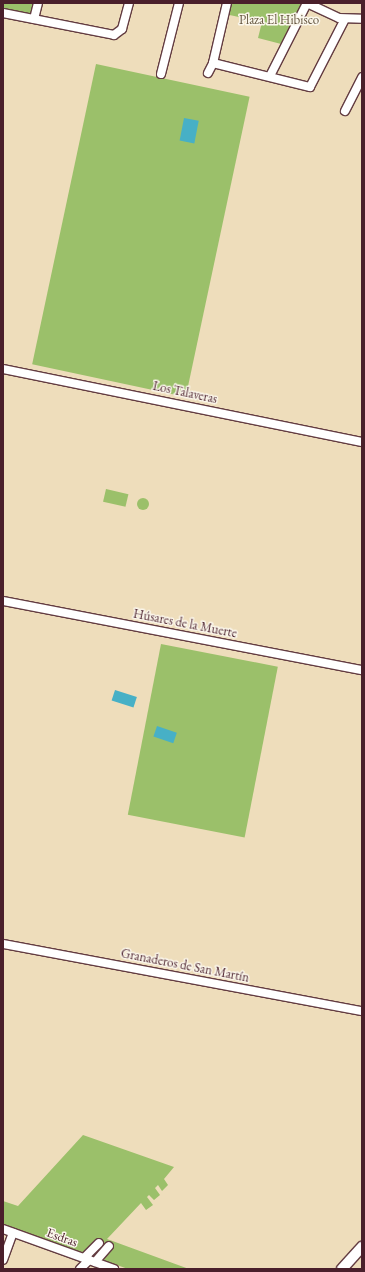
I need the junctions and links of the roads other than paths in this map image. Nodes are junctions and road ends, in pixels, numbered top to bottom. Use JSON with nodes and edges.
{"nodes":[{"id":1,"x":38,"y":3,"type":"edge"},
{"id":2,"x":129,"y":3,"type":"edge"},
{"id":3,"x":179,"y":3,"type":"edge"},
{"id":4,"x":227,"y":3,"type":"edge"},
{"id":5,"x":307,"y":3,"type":"edge"},
{"id":6,"x":3,"y":13,"type":"edge"},
{"id":7,"x":345,"y":19,"type":"junction"},
{"id":8,"x":362,"y":19,"type":"edge"},
{"id":9,"x":34,"y":20,"type":"junction"},
{"id":10,"x":213,"y":63,"type":"junction"},
{"id":11,"x":208,"y":73,"type":"dead end"},
{"id":12,"x":161,"y":74,"type":"dead end"},
{"id":13,"x":270,"y":76,"type":"junction"},
{"id":14,"x":362,"y":77,"type":"edge"},
{"id":15,"x":345,"y":111,"type":"dead end"},
{"id":16,"x":3,"y":369,"type":"edge"},
{"id":17,"x":362,"y":442,"type":"edge"},
{"id":18,"x":3,"y":601,"type":"edge"},
{"id":19,"x":362,"y":670,"type":"edge"},
{"id":20,"x":3,"y":944,"type":"edge"},
{"id":21,"x":362,"y":1011,"type":"edge"},
{"id":22,"x":3,"y":1229,"type":"edge"},
{"id":23,"x":13,"y":1233,"type":"junction"},
{"id":24,"x":99,"y":1243,"type":"dead end"},
{"id":25,"x":109,"y":1246,"type":"dead end"},
{"id":26,"x":362,"y":1247,"type":"edge"},
{"id":27,"x":3,"y":1260,"type":"edge"},
{"id":28,"x":89,"y":1260,"type":"junction"},
{"id":29,"x":80,"y":1269,"type":"edge"},
{"id":30,"x":114,"y":1269,"type":"edge"},
{"id":31,"x":342,"y":1269,"type":"edge"}],
"edges":[{"from":1,"to":9,"type":"street"},
{"from":2,"to":9,"type":"street"},
{"from":3,"to":12,"type":"street"},
{"from":4,"to":10,"type":"street"},
{"from":5,"to":7,"type":"street"},
{"from":5,"to":13,"type":"street"},
{"from":6,"to":9,"type":"street"},
{"from":7,"to":8,"type":"street"},
{"from":7,"to":13,"type":"street"},
{"from":10,"to":11,"type":"street"},
{"from":10,"to":13,"type":"street"},
{"from":14,"to":15,"type":"street"},
{"from":16,"to":17,"type":"street","name":"Los Talaveras"},
{"from":18,"to":19,"type":"street","name":"Húsares de la Muerte"},
{"from":20,"to":21,"type":"street","name":"Granaderos de San Martín"},
{"from":22,"to":23,"type":"street","name":"Esdras"},
{"from":23,"to":27,"type":"street"},
{"from":23,"to":28,"type":"street","name":"Esdras"},
{"from":24,"to":28,"type":"street"},
{"from":25,"to":28,"type":"street"},
{"from":26,"to":31,"type":"main road"},
{"from":28,"to":29,"type":"street"},
{"from":28,"to":30,"type":"street","name":"Esdras"}]}
